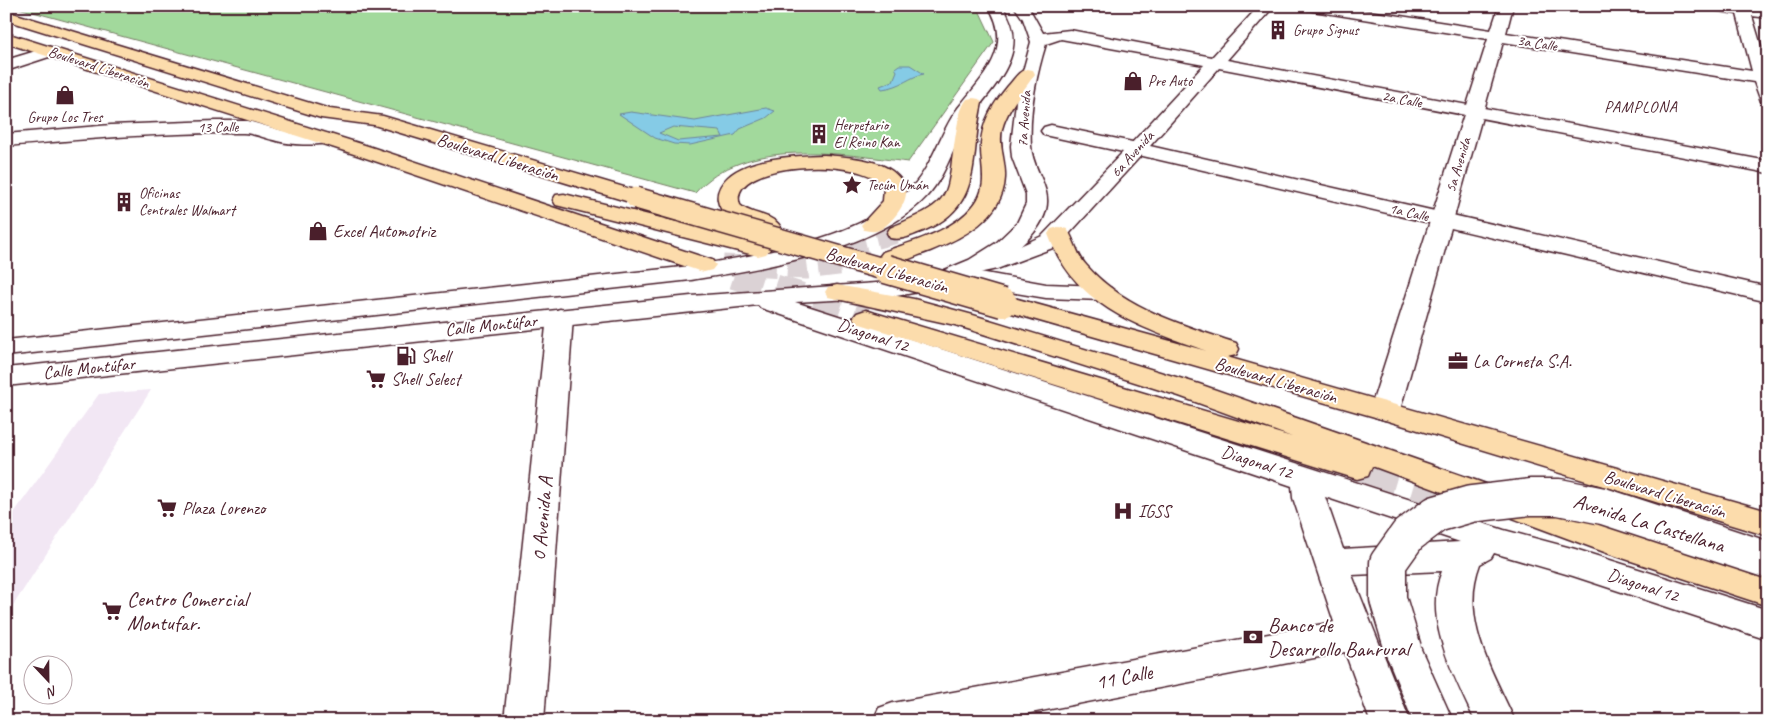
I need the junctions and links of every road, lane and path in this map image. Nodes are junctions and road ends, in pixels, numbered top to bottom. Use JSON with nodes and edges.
{"nodes":[{"id":1,"x":995,"y":6,"type":"edge"},
{"id":2,"x":1021,"y":6,"type":"edge"},
{"id":3,"x":1267,"y":6,"type":"edge"},
{"id":4,"x":1307,"y":6,"type":"edge"},
{"id":5,"x":1506,"y":6,"type":"edge"},
{"id":6,"x":1713,"y":6,"type":"edge"},
{"id":7,"x":1742,"y":8,"type":"edge"},
{"id":8,"x":1768,"y":14,"type":"edge"},
{"id":9,"x":6,"y":15,"type":"edge"},
{"id":10,"x":1496,"y":37,"type":"junction"},
{"id":11,"x":6,"y":38,"type":"edge"},
{"id":12,"x":1038,"y":42,"type":"junction"},
{"id":13,"x":49,"y":52,"type":"junction"},
{"id":14,"x":1214,"y":64,"type":"junction"},
{"id":15,"x":6,"y":66,"type":"edge"},
{"id":16,"x":1027,"y":74,"type":"junction"},
{"id":17,"x":1765,"y":78,"type":"edge"},
{"id":18,"x":1768,"y":100,"type":"edge"},
{"id":19,"x":973,"y":103,"type":"junction"},
{"id":20,"x":216,"y":104,"type":"junction"},
{"id":21,"x":1474,"y":112,"type":"junction"},
{"id":22,"x":328,"y":114,"type":"junction"},
{"id":23,"x":1051,"y":131,"type":"dead end"},
{"id":24,"x":111,"y":132,"type":"junction"},
{"id":25,"x":323,"y":138,"type":"junction"},
{"id":26,"x":6,"y":140,"type":"edge"},
{"id":27,"x":1137,"y":149,"type":"junction"},
{"id":28,"x":1768,"y":167,"type":"edge"},
{"id":29,"x":1442,"y":220,"type":"junction"},
{"id":30,"x":872,"y":224,"type":"junction"},
{"id":31,"x":898,"y":233,"type":"tunnel mouth"},
{"id":32,"x":1059,"y":234,"type":"junction"},
{"id":33,"x":758,"y":249,"type":"dead end"},
{"id":34,"x":891,"y":257,"type":"tunnel mouth"},
{"id":35,"x":699,"y":263,"type":"tunnel mouth"},
{"id":36,"x":963,"y":271,"type":"junction"},
{"id":37,"x":837,"y":292,"type":"junction"},
{"id":38,"x":1102,"y":293,"type":"junction"},
{"id":39,"x":1768,"y":295,"type":"edge"},
{"id":40,"x":747,"y":298,"type":"junction"},
{"id":41,"x":1004,"y":302,"type":"junction"},
{"id":42,"x":560,"y":317,"type":"junction"},
{"id":43,"x":866,"y":318,"type":"tunnel mouth"},
{"id":44,"x":6,"y":348,"type":"edge"},
{"id":45,"x":6,"y":378,"type":"edge"},
{"id":46,"x":1385,"y":410,"type":"junction"},
{"id":47,"x":1362,"y":469,"type":"tunnel mouth"},
{"id":48,"x":1308,"y":478,"type":"junction"},
{"id":49,"x":1549,"y":523,"type":"dead end"},
{"id":50,"x":1768,"y":524,"type":"edge"},
{"id":51,"x":1502,"y":543,"type":"junction"},
{"id":52,"x":1637,"y":549,"type":"junction"},
{"id":53,"x":1466,"y":555,"type":"junction"},
{"id":54,"x":1768,"y":560,"type":"edge"},
{"id":55,"x":1330,"y":563,"type":"junction"},
{"id":56,"x":1768,"y":592,"type":"edge"},
{"id":57,"x":1768,"y":625,"type":"edge"},
{"id":58,"x":1356,"y":634,"type":"junction"},
{"id":59,"x":524,"y":721,"type":"edge"},
{"id":60,"x":893,"y":721,"type":"edge"},
{"id":61,"x":1390,"y":721,"type":"edge"},
{"id":62,"x":1434,"y":721,"type":"edge"},
{"id":63,"x":1495,"y":721,"type":"edge"}],
"edges":[{"from":1,"to":19,"type":"street"},
{"from":2,"to":12,"type":"street"},
{"from":3,"to":14,"type":"street","name":"6a Avenida"},
{"from":4,"to":10,"type":"street","name":"3a Calle"},
{"from":5,"to":10,"type":"street","name":"5a Avenida"},
{"from":6,"to":7,"type":"street"},
{"from":7,"to":8,"type":"street"},
{"from":7,"to":17,"type":"street"},
{"from":9,"to":22,"type":"highway","name":"Boulevard Liberación"},
{"from":10,"to":17,"type":"street","name":"3a Calle"},
{"from":10,"to":21,"type":"street","name":"5a Avenida"},
{"from":11,"to":13,"type":"highway","name":"Boulevard Liberación"},
{"from":12,"to":14,"type":"street","name":"2a Calle"},
{"from":12,"to":16,"type":"street","name":"7a Avenida"},
{"from":13,"to":15,"type":"street"},
{"from":13,"to":20,"type":"highway","name":"Boulevard Liberación"},
{"from":14,"to":21,"type":"street","name":"2a Calle"},
{"from":14,"to":27,"type":"street","name":"6a Avenida"},
{"from":16,"to":34,"type":"highway"},
{"from":16,"to":36,"type":"street","name":"7a Avenida"},
{"from":17,"to":18,"type":"street"},
{"from":19,"to":30,"type":"street"},
{"from":19,"to":31,"type":"highway"},
{"from":20,"to":24,"type":"street","name":"13 Calle"},
{"from":20,"to":25,"type":"highway","name":"Boulevard Liberación"},
{"from":21,"to":28,"type":"street","name":"2a Calle"},
{"from":21,"to":29,"type":"street","name":"5a Avenida"},
{"from":22,"to":33,"type":"highway"},
{"from":22,"to":41,"type":"highway","name":"Boulevard Liberación","bridge":true},
{"from":23,"to":27,"type":"street","name":"1a Calle"},
{"from":24,"to":25,"type":"street","name":"13 Calle"},
{"from":24,"to":26,"type":"street","name":"13 Calle"},
{"from":25,"to":35,"type":"highway","name":"Boulevard Liberación"},
{"from":27,"to":29,"type":"street","name":"1a Calle"},
{"from":27,"to":32,"type":"street","name":"6a Avenida"},
{"from":29,"to":39,"type":"street","name":"1a Calle"},
{"from":29,"to":46,"type":"street","name":"5a Avenida"},
{"from":30,"to":41,"type":"highway","bridge":true},
{"from":30,"to":44,"type":"street","name":"Calle Montúfar"},
{"from":32,"to":36,"type":"street","name":"6a Avenida"},
{"from":32,"to":38,"type":"highway"},
{"from":36,"to":37,"type":"street","name":"Calle Montúfar"},
{"from":36,"to":38,"type":"street"},
{"from":37,"to":40,"type":"street","name":"Calle Montúfar"},
{"from":37,"to":52,"type":"highway"},
{"from":38,"to":46,"type":"highway"},
{"from":40,"to":42,"type":"street","name":"Calle Montúfar"},
{"from":40,"to":48,"type":"street","name":"Diagonal 12"},
{"from":41,"to":46,"type":"highway","name":"Boulevard Liberación"},
{"from":42,"to":45,"type":"street","name":"Calle Montúfar"},
{"from":42,"to":59,"type":"street","name":"0 Avenida A"},
{"from":43,"to":47,"type":"highway"},
{"from":46,"to":50,"type":"highway","name":"Boulevard Liberación"},
{"from":48,"to":51,"type":"street","name":"Diagonal 12"},
{"from":48,"to":55,"type":"street"},
{"from":49,"to":52,"type":"highway"},
{"from":51,"to":53,"type":"street"},
{"from":51,"to":57,"type":"street","name":"Diagonal 12"},
{"from":52,"to":56,"type":"highway"},
{"from":53,"to":55,"type":"street"},
{"from":53,"to":63,"type":"street"},
{"from":54,"to":62,"type":"street","name":"Avenida La Castellana","bridge":true},
{"from":55,"to":58,"type":"street"},
{"from":58,"to":60,"type":"street","name":"11 Calle"},
{"from":58,"to":61,"type":"street"}]}
